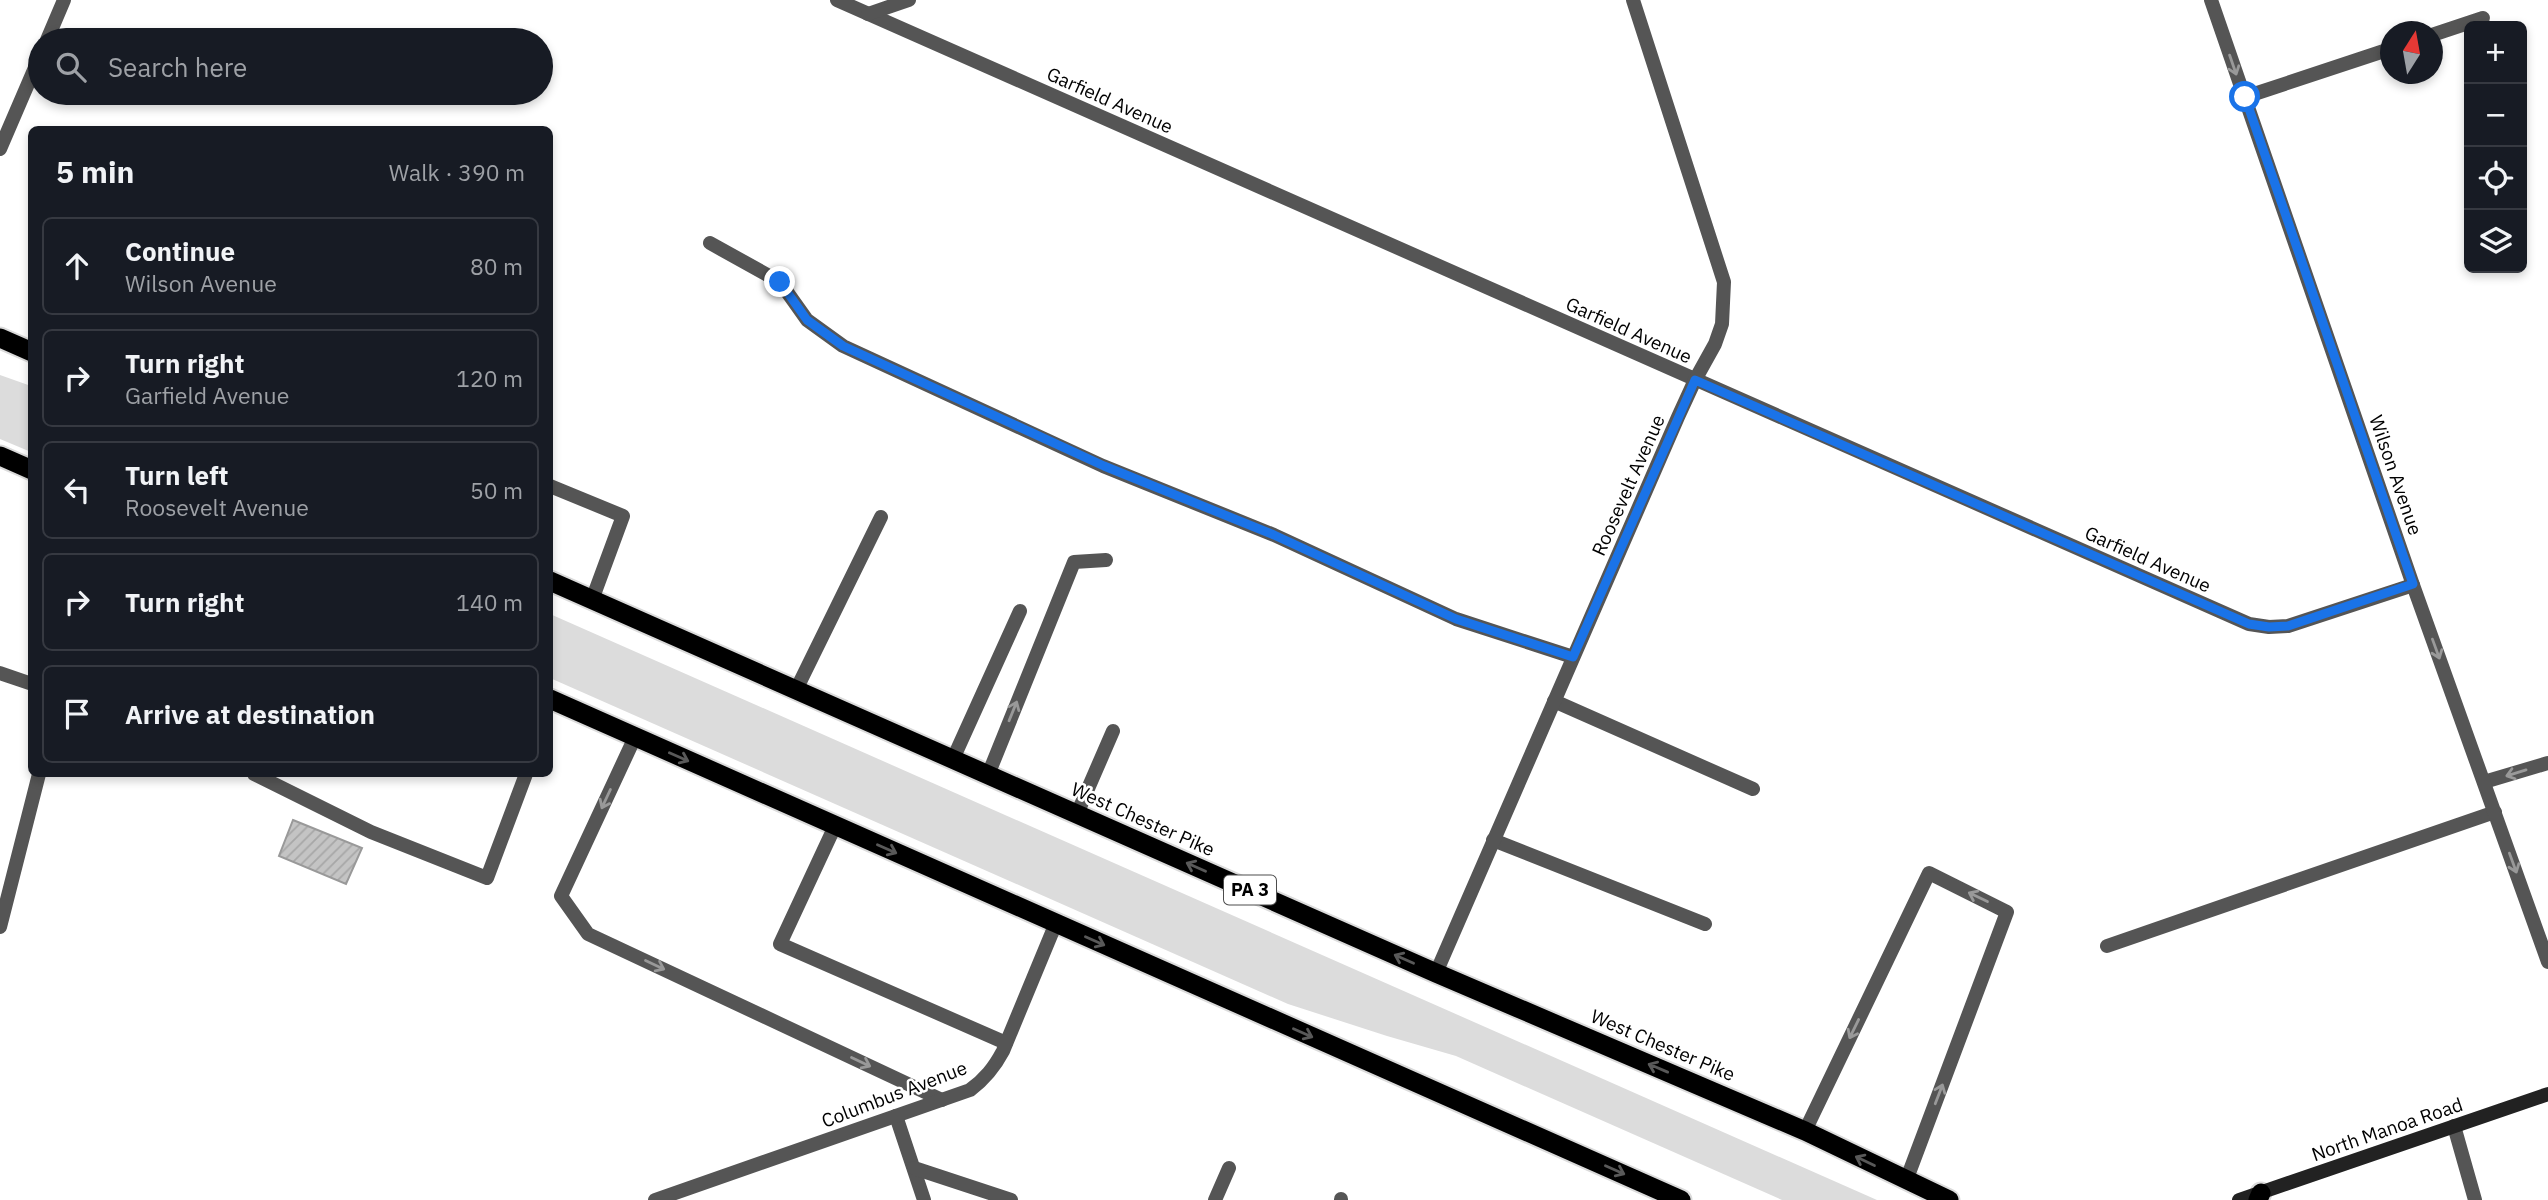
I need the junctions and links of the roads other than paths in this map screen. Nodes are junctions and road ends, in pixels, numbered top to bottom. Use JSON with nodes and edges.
{"nodes":[{"id":1,"x":64,"y":0,"type":"edge"},
{"id":2,"x":837,"y":0,"type":"edge"},
{"id":3,"x":909,"y":0,"type":"edge"},
{"id":4,"x":1633,"y":0,"type":"edge"},
{"id":5,"x":2211,"y":0,"type":"edge"},
{"id":6,"x":868,"y":14,"type":"junction"},
{"id":7,"x":2483,"y":18,"type":"dead end"},
{"id":8,"x":52,"y":28,"type":"edge"},
{"id":9,"x":2443,"y":31,"type":"edge"},
{"id":10,"x":2380,"y":52,"type":"edge"},
{"id":11,"x":28,"y":82,"type":"edge"},
{"id":12,"x":2245,"y":97,"type":"junction"},
{"id":13,"x":1,"y":143,"type":"edge"},
{"id":14,"x":710,"y":243,"type":"dead end"},
{"id":15,"x":0,"y":338,"type":"edge"},
{"id":16,"x":28,"y":350,"type":"edge"},
{"id":17,"x":1695,"y":380,"type":"junction"},
{"id":18,"x":0,"y":456,"type":"edge"},
{"id":19,"x":28,"y":468,"type":"edge"},
{"id":20,"x":553,"y":487,"type":"edge"},
{"id":21,"x":881,"y":517,"type":"dead end"},
{"id":22,"x":1106,"y":561,"type":"dead end"},
{"id":23,"x":553,"y":582,"type":"edge"},
{"id":24,"x":2413,"y":584,"type":"junction"},
{"id":25,"x":592,"y":600,"type":"junction"},
{"id":26,"x":1020,"y":611,"type":"dead end"},
{"id":27,"x":1573,"y":657,"type":"junction"},
{"id":28,"x":0,"y":673,"type":"edge"},
{"id":29,"x":28,"y":683,"type":"edge"},
{"id":30,"x":796,"y":690,"type":"junction"},
{"id":31,"x":1554,"y":701,"type":"junction"},
{"id":32,"x":553,"y":704,"type":"edge"},
{"id":33,"x":1113,"y":731,"type":"dead end"},
{"id":34,"x":635,"y":737,"type":"junction"},
{"id":35,"x":953,"y":759,"type":"junction"},
{"id":36,"x":2548,"y":762,"type":"edge"},
{"id":37,"x":988,"y":775,"type":"junction"},
{"id":38,"x":38,"y":777,"type":"edge"},
{"id":39,"x":260,"y":777,"type":"edge"},
{"id":40,"x":519,"y":777,"type":"edge"},
{"id":41,"x":2484,"y":782,"type":"junction"},
{"id":42,"x":1753,"y":789,"type":"dead end"},
{"id":43,"x":2495,"y":813,"type":"junction"},
{"id":44,"x":1077,"y":814,"type":"junction"},
{"id":45,"x":835,"y":826,"type":"junction"},
{"id":46,"x":1493,"y":840,"type":"junction"},
{"id":47,"x":1056,"y":923,"type":"junction"},
{"id":48,"x":1705,"y":924,"type":"dead end"},
{"id":49,"x":0,"y":926,"type":"edge"},
{"id":50,"x":2106,"y":946,"type":"dead end"},
{"id":51,"x":2548,"y":962,"type":"edge"},
{"id":52,"x":1436,"y":973,"type":"junction"},
{"id":53,"x":1006,"y":1043,"type":"junction"},
{"id":54,"x":2548,"y":1094,"type":"edge"},
{"id":55,"x":942,"y":1100,"type":"junction"},
{"id":56,"x":896,"y":1116,"type":"junction"},
{"id":57,"x":2454,"y":1126,"type":"junction"},
{"id":58,"x":1805,"y":1131,"type":"junction"},
{"id":59,"x":914,"y":1168,"type":"junction"},
{"id":60,"x":1229,"y":1168,"type":"dead end"},
{"id":61,"x":1906,"y":1181,"type":"junction"},
{"id":62,"x":2259,"y":1196,"type":"edge"},
{"id":63,"x":1672,"y":1198,"type":"edge"},
{"id":64,"x":655,"y":1200,"type":"edge"},
{"id":65,"x":924,"y":1200,"type":"edge"},
{"id":66,"x":1010,"y":1200,"type":"edge"},
{"id":67,"x":1215,"y":1200,"type":"edge"},
{"id":68,"x":1950,"y":1200,"type":"edge"},
{"id":69,"x":2239,"y":1200,"type":"edge"},
{"id":70,"x":2475,"y":1200,"type":"edge"}],
"edges":[{"from":1,"to":8,"type":"street"},
{"from":2,"to":6,"type":"street","name":"Garfield Avenue"},
{"from":3,"to":6,"type":"street"},
{"from":4,"to":17,"type":"street","name":"Roosevelt Avenue"},
{"from":5,"to":12,"type":"street","name":"Wilson Avenue","one_way":true},
{"from":6,"to":17,"type":"street","name":"Garfield Avenue"},
{"from":7,"to":9,"type":"street"},
{"from":10,"to":12,"type":"street"},
{"from":11,"to":13,"type":"street"},
{"from":12,"to":24,"type":"street","name":"Wilson Avenue"},
{"from":14,"to":27,"type":"street"},
{"from":15,"to":16,"type":"highway"},
{"from":17,"to":24,"type":"street","name":"Garfield Avenue"},
{"from":17,"to":27,"type":"street","name":"Roosevelt Avenue"},
{"from":18,"to":19,"type":"highway"},
{"from":20,"to":25,"type":"street"},
{"from":21,"to":30,"type":"street"},
{"from":37,"to":22,"type":"street","one_way":true},
{"from":23,"to":25,"type":"highway","name":"West Chester Pike","number":"PA 3"},
{"from":24,"to":41,"type":"street","name":"Wilson Avenue","one_way":true},
{"from":25,"to":30,"type":"highway","name":"West Chester Pike","number":"PA 3"},
{"from":26,"to":35,"type":"street"},
{"from":27,"to":31,"type":"street","name":"Roosevelt Avenue"},
{"from":28,"to":29,"type":"street"},
{"from":30,"to":35,"type":"highway","name":"West Chester Pike","number":"PA 3"},
{"from":31,"to":42,"type":"street"},
{"from":31,"to":46,"type":"street","name":"Roosevelt Avenue"},
{"from":32,"to":34,"type":"highway"},
{"from":33,"to":44,"type":"street"},
{"from":34,"to":45,"type":"highway","one_way":true},
{"from":34,"to":55,"type":"street","one_way":true},
{"from":35,"to":37,"type":"highway","name":"West Chester Pike","number":"PA 3"},
{"from":36,"to":41,"type":"street","one_way":true},
{"from":37,"to":44,"type":"highway","name":"West Chester Pike","number":"PA 3"},
{"from":38,"to":49,"type":"street"},
{"from":39,"to":40,"type":"street"},
{"from":41,"to":43,"type":"street","name":"Wilson Avenue"},
{"from":43,"to":50,"type":"street"},
{"from":43,"to":51,"type":"street","name":"Wilson Avenue","one_way":true},
{"from":52,"to":44,"type":"highway","name":"West Chester Pike","number":"PA 3","one_way":true},
{"from":45,"to":47,"type":"highway","one_way":true},
{"from":45,"to":53,"type":"street"},
{"from":46,"to":48,"type":"street"},
{"from":46,"to":52,"type":"street","name":"Roosevelt Avenue"},
{"from":47,"to":53,"type":"street","name":"Columbus Avenue"},
{"from":47,"to":63,"type":"highway","one_way":true},
{"from":58,"to":52,"type":"highway","name":"West Chester Pike","number":"PA 3","one_way":true},
{"from":53,"to":55,"type":"street","name":"Columbus Avenue"},
{"from":54,"to":57,"type":"main road","name":"North Manoa Road"},
{"from":55,"to":56,"type":"street","name":"Columbus Avenue"},
{"from":56,"to":59,"type":"street"},
{"from":56,"to":64,"type":"street","name":"Columbus Avenue"},
{"from":57,"to":62,"type":"main road","name":"North Manoa Road"},
{"from":57,"to":70,"type":"street"},
{"from":61,"to":58,"type":"highway","name":"West Chester Pike","number":"PA 3","one_way":true},
{"from":61,"to":58,"type":"street","one_way":true},
{"from":59,"to":65,"type":"street"},
{"from":59,"to":66,"type":"street"},
{"from":60,"to":67,"type":"street"},
{"from":61,"to":68,"type":"highway","name":"West Chester Pike","number":"PA 3"},
{"from":62,"to":69,"type":"main road","name":"North Manoa Road"}]}
